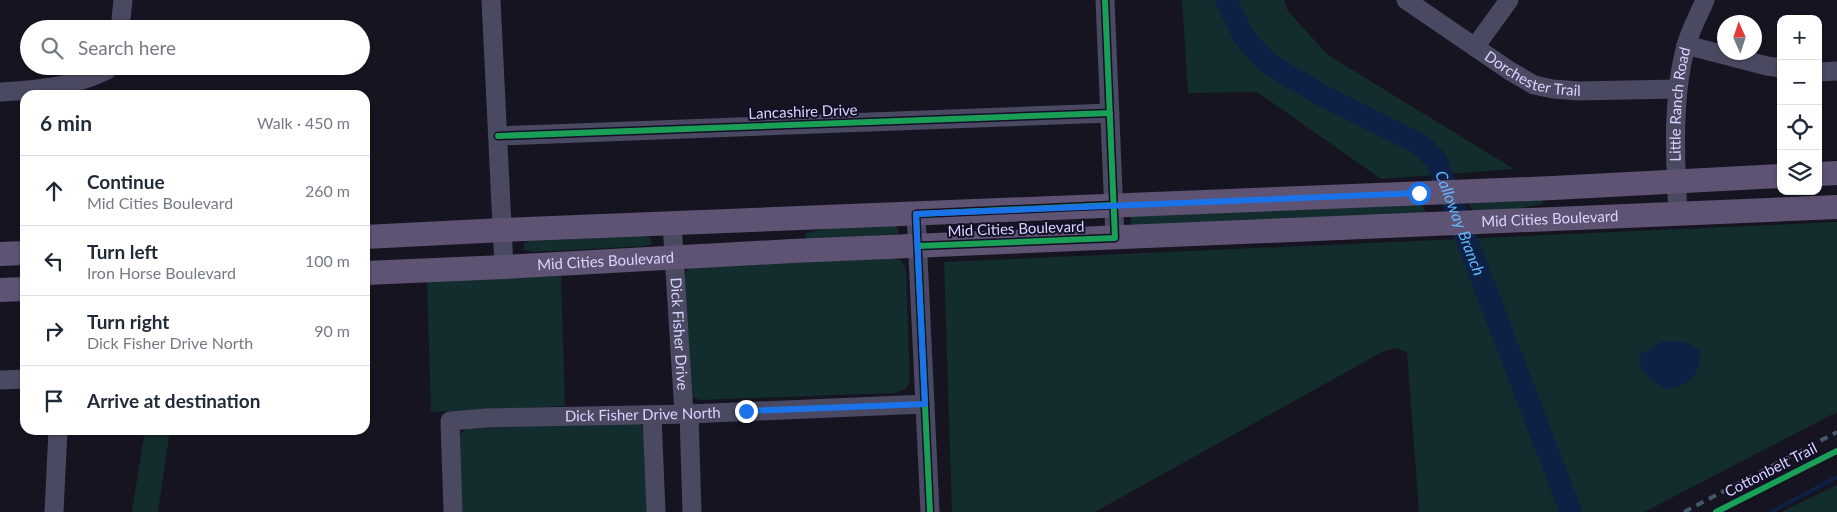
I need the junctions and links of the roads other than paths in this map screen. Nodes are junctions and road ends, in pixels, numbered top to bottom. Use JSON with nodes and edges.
{"nodes":[{"id":1,"x":123,"y":0,"type":"edge"},
{"id":2,"x":491,"y":0,"type":"edge"},
{"id":3,"x":1106,"y":0,"type":"edge"},
{"id":4,"x":1406,"y":0,"type":"edge"},
{"id":5,"x":1509,"y":0,"type":"edge"},
{"id":6,"x":1705,"y":0,"type":"edge"},
{"id":7,"x":121,"y":20,"type":"edge"},
{"id":8,"x":1686,"y":45,"type":"junction"},
{"id":9,"x":1475,"y":47,"type":"junction"},
{"id":10,"x":1777,"y":67,"type":"edge"},
{"id":11,"x":1837,"y":71,"type":"edge"},
{"id":12,"x":1822,"y":72,"type":"edge"},
{"id":13,"x":95,"y":75,"type":"edge"},
{"id":14,"x":29,"y":90,"type":"edge"},
{"id":15,"x":1677,"y":90,"type":"junction"},
{"id":16,"x":20,"y":91,"type":"edge"},
{"id":17,"x":0,"y":92,"type":"edge"},
{"id":18,"x":1110,"y":113,"type":"junction"},
{"id":19,"x":498,"y":136,"type":"junction"},
{"id":20,"x":1837,"y":173,"type":"edge"},
{"id":21,"x":1822,"y":174,"type":"edge"},
{"id":22,"x":1777,"y":176,"type":"edge"},
{"id":23,"x":1676,"y":180,"type":"junction"},
{"id":24,"x":1113,"y":205,"type":"junction"},
{"id":25,"x":1837,"y":207,"type":"edge"},
{"id":26,"x":1678,"y":213,"type":"junction"},
{"id":27,"x":916,"y":214,"type":"junction"},
{"id":28,"x":672,"y":223,"type":"junction"},
{"id":29,"x":502,"y":230,"type":"junction"},
{"id":30,"x":370,"y":238,"type":"edge"},
{"id":31,"x":1115,"y":238,"type":"junction"},
{"id":32,"x":918,"y":246,"type":"junction"},
{"id":33,"x":20,"y":253,"type":"edge"},
{"id":34,"x":0,"y":254,"type":"edge"},
{"id":35,"x":674,"y":257,"type":"junction"},
{"id":36,"x":504,"y":268,"type":"junction"},
{"id":37,"x":370,"y":273,"type":"edge"},
{"id":38,"x":20,"y":289,"type":"edge"},
{"id":39,"x":0,"y":290,"type":"edge"},
{"id":40,"x":20,"y":379,"type":"edge"},
{"id":41,"x":0,"y":380,"type":"edge"},
{"id":42,"x":925,"y":404,"type":"junction"},
{"id":43,"x":686,"y":414,"type":"junction"},
{"id":44,"x":652,"y":415,"type":"junction"},
{"id":45,"x":58,"y":435,"type":"edge"},
{"id":46,"x":54,"y":512,"type":"edge"},
{"id":47,"x":453,"y":512,"type":"edge"},
{"id":48,"x":656,"y":512,"type":"edge"},
{"id":49,"x":692,"y":512,"type":"edge"},
{"id":50,"x":930,"y":512,"type":"edge"}],
"edges":[{"from":1,"to":7,"type":"street"},
{"from":2,"to":19,"type":"street"},
{"from":3,"to":18,"type":"street"},
{"from":4,"to":9,"type":"street","name":"Dorchester Trail"},
{"from":5,"to":9,"type":"street"},
{"from":6,"to":8,"type":"street","name":"Little Ranch Road"},
{"from":8,"to":10,"type":"street"},
{"from":8,"to":15,"type":"street","name":"Little Ranch Road"},
{"from":9,"to":15,"type":"street","name":"Dorchester Trail"},
{"from":11,"to":12,"type":"street"},
{"from":13,"to":14,"type":"street"},
{"from":15,"to":23,"type":"street","name":"Little Ranch Road"},
{"from":16,"to":17,"type":"street"},
{"from":18,"to":19,"type":"street","name":"Lancashire Drive"},
{"from":18,"to":24,"type":"street"},
{"from":19,"to":29,"type":"street"},
{"from":20,"to":21,"type":"main road"},
{"from":22,"to":23,"type":"main road","name":"Mid Cities Boulevard"},
{"from":23,"to":24,"type":"main road","name":"Mid Cities Boulevard"},
{"from":23,"to":26,"type":"street","name":"Little Ranch Road"},
{"from":24,"to":27,"type":"main road","name":"Mid Cities Boulevard"},
{"from":24,"to":31,"type":"street"},
{"from":25,"to":26,"type":"main road","name":"Mid Cities Boulevard"},
{"from":26,"to":31,"type":"main road","name":"Mid Cities Boulevard"},
{"from":27,"to":28,"type":"main road","name":"Mid Cities Boulevard"},
{"from":27,"to":32,"type":"street"},
{"from":28,"to":29,"type":"main road","name":"Mid Cities Boulevard"},
{"from":28,"to":35,"type":"street","name":"Dick Fisher Drive"},
{"from":29,"to":30,"type":"main road","name":"Mid Cities Boulevard"},
{"from":29,"to":36,"type":"street"},
{"from":31,"to":32,"type":"main road","name":"Mid Cities Boulevard"},
{"from":32,"to":35,"type":"main road","name":"Mid Cities Boulevard"},
{"from":32,"to":42,"type":"street"},
{"from":33,"to":34,"type":"main road"},
{"from":35,"to":36,"type":"main road","name":"Mid Cities Boulevard"},
{"from":35,"to":43,"type":"street","name":"Dick Fisher Drive"},
{"from":36,"to":37,"type":"main road","name":"Mid Cities Boulevard"},
{"from":38,"to":39,"type":"main road"},
{"from":40,"to":41,"type":"street"},
{"from":42,"to":43,"type":"street","name":"Dick Fisher Drive North"},
{"from":42,"to":50,"type":"street"},
{"from":43,"to":44,"type":"street","name":"Dick Fisher Drive North"},
{"from":43,"to":49,"type":"street","name":"Dick Fisher Drive"},
{"from":44,"to":47,"type":"street","name":"Dick Fisher Drive North"},
{"from":44,"to":48,"type":"street"},
{"from":45,"to":46,"type":"street"}]}
